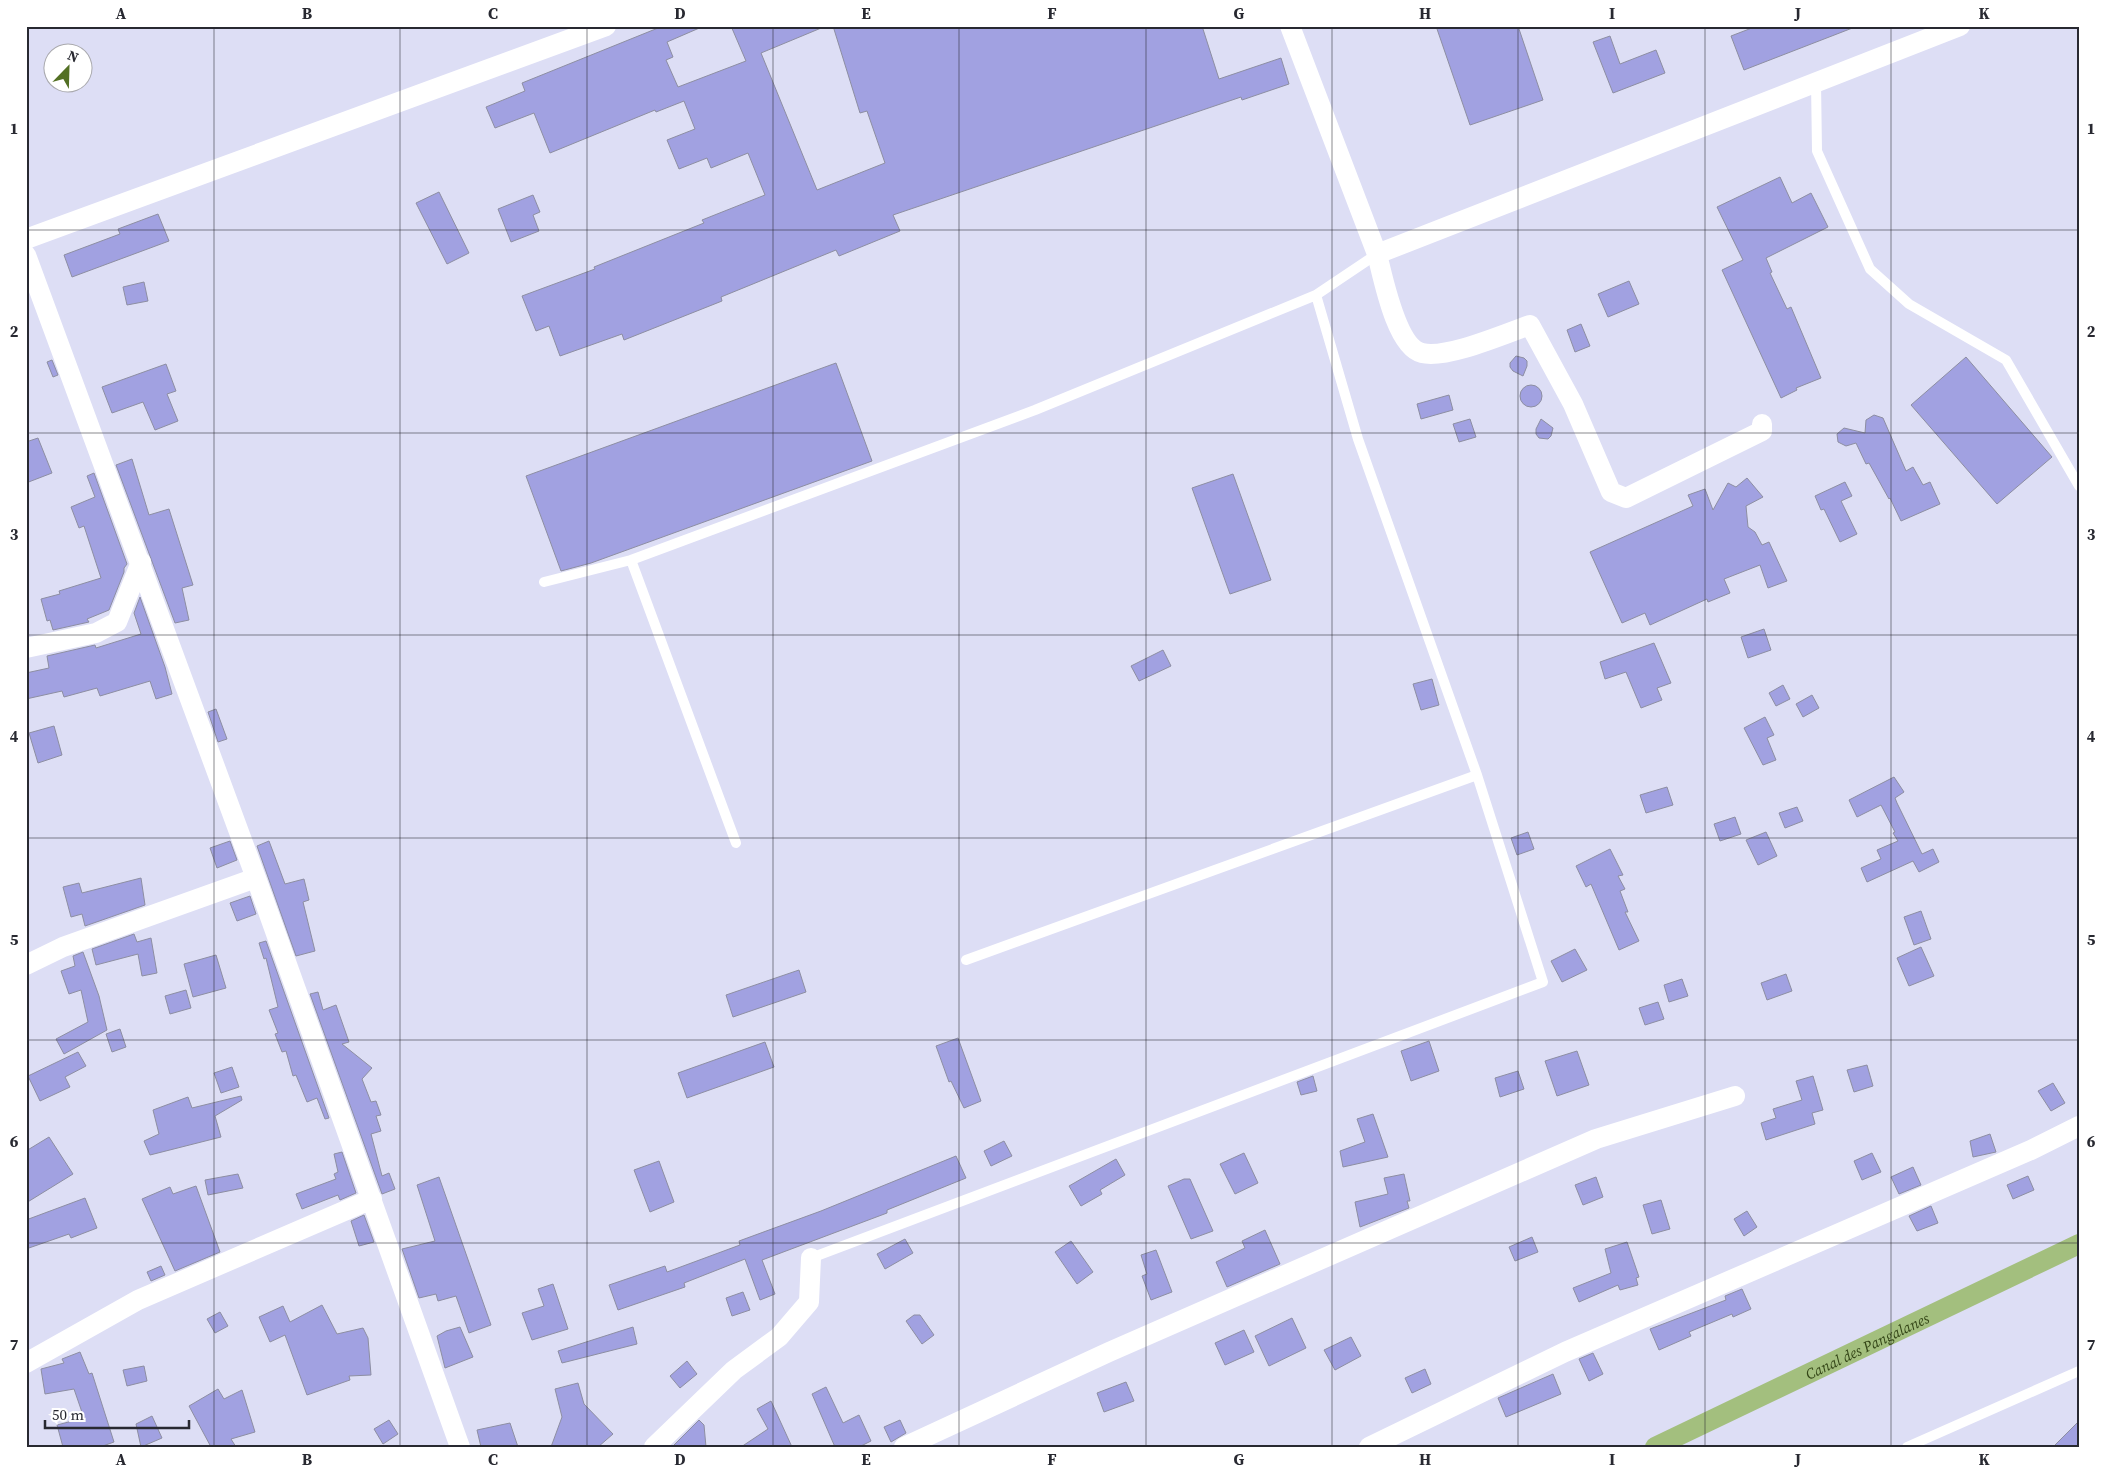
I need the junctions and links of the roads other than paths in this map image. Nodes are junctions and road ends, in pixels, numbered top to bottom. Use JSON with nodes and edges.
{"nodes":[{"id":1,"x":606,"y":26,"type":"edge"},
{"id":2,"x":1290,"y":26,"type":"edge"},
{"id":3,"x":1960,"y":26,"type":"edge"},
{"id":4,"x":1816,"y":82,"type":"junction"},
{"id":5,"x":26,"y":239,"type":"edge"},
{"id":6,"x":1377,"y":254,"type":"junction"},
{"id":7,"x":26,"y":255,"type":"edge"},
{"id":8,"x":1316,"y":295,"type":"junction"},
{"id":9,"x":1762,"y":424,"type":"dead end"},
{"id":10,"x":2079,"y":486,"type":"edge"},
{"id":11,"x":631,"y":560,"type":"junction"},
{"id":12,"x":141,"y":562,"type":"junction"},
{"id":13,"x":544,"y":582,"type":"dead end"},
{"id":14,"x":26,"y":648,"type":"edge"},
{"id":15,"x":1476,"y":775,"type":"junction"},
{"id":16,"x":736,"y":843,"type":"dead end"},
{"id":17,"x":256,"y":878,"type":"junction"},
{"id":18,"x":966,"y":960,"type":"dead end"},
{"id":19,"x":26,"y":965,"type":"edge"},
{"id":20,"x":1735,"y":1096,"type":"dead end"},
{"id":21,"x":2079,"y":1126,"type":"edge"},
{"id":22,"x":372,"y":1199,"type":"junction"},
{"id":23,"x":811,"y":1258,"type":"joint"},
{"id":24,"x":26,"y":1363,"type":"edge"},
{"id":25,"x":2079,"y":1371,"type":"edge"},
{"id":26,"x":460,"y":1447,"type":"edge"},
{"id":27,"x":654,"y":1447,"type":"edge"},
{"id":28,"x":904,"y":1447,"type":"edge"},
{"id":29,"x":1369,"y":1447,"type":"edge"},
{"id":30,"x":1907,"y":1447,"type":"edge"}],
"edges":[{"from":1,"to":5,"type":"street"},
{"from":2,"to":6,"type":"street"},
{"from":3,"to":4,"type":"street"},
{"from":4,"to":6,"type":"street"},
{"from":4,"to":10,"type":"lane"},
{"from":6,"to":8,"type":"lane"},
{"from":6,"to":9,"type":"street"},
{"from":7,"to":12,"type":"street"},
{"from":8,"to":11,"type":"lane"},
{"from":8,"to":15,"type":"lane"},
{"from":11,"to":13,"type":"lane"},
{"from":11,"to":16,"type":"lane"},
{"from":12,"to":14,"type":"street"},
{"from":12,"to":17,"type":"street"},
{"from":15,"to":18,"type":"lane"},
{"from":15,"to":23,"type":"lane"},
{"from":17,"to":19,"type":"street"},
{"from":17,"to":22,"type":"street"},
{"from":20,"to":28,"type":"street"},
{"from":21,"to":29,"type":"street"},
{"from":22,"to":24,"type":"street"},
{"from":22,"to":26,"type":"street"},
{"from":23,"to":27,"type":"street"},
{"from":25,"to":30,"type":"lane"}]}
